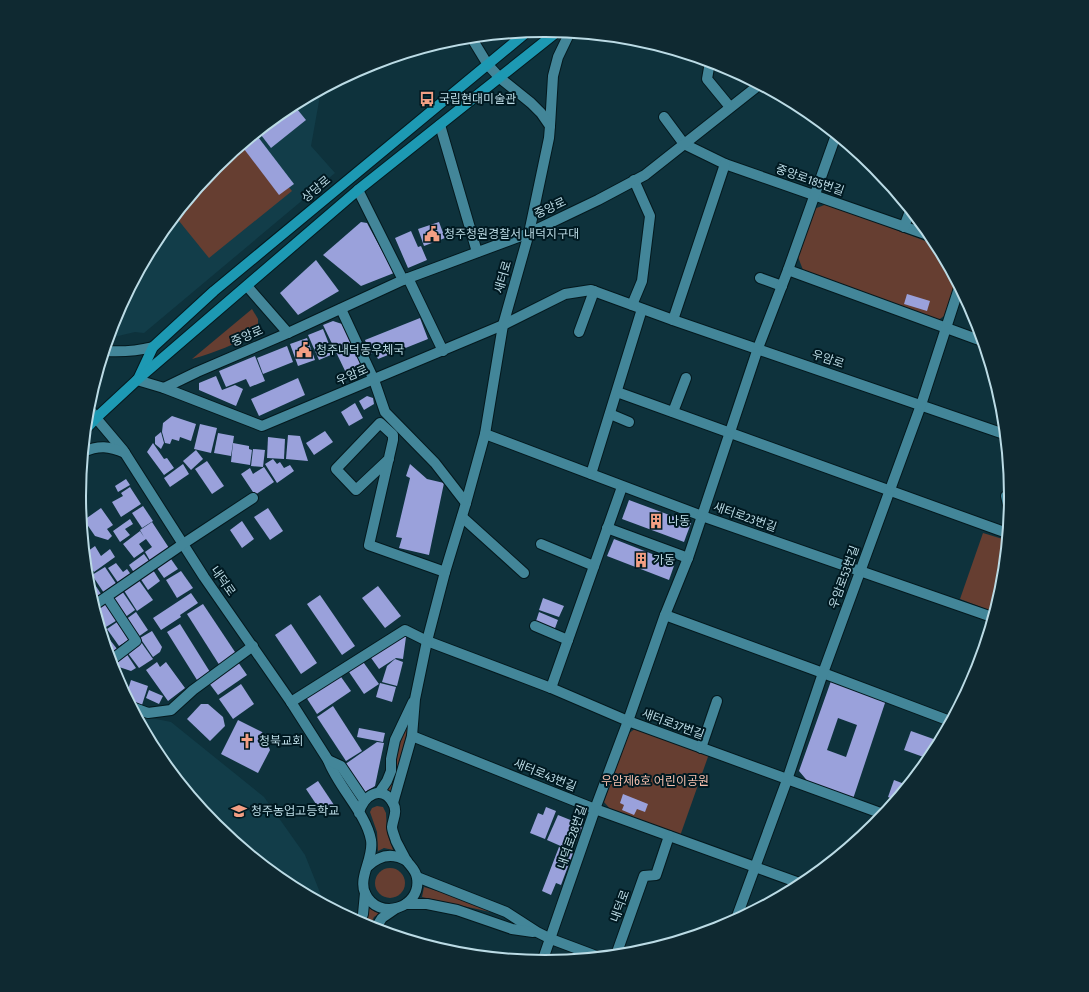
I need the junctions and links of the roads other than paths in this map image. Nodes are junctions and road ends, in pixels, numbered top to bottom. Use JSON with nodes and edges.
{"nodes":[{"id":1,"x":550,"y":37,"type":"edge"},
{"id":2,"x":520,"y":38,"type":"edge"},
{"id":3,"x":567,"y":38,"type":"edge"},
{"id":4,"x":474,"y":43,"type":"edge"},
{"id":5,"x":488,"y":65,"type":"junction"},
{"id":6,"x":709,"y":68,"type":"edge"},
{"id":7,"x":500,"y":78,"type":"junction"},
{"id":8,"x":755,"y":88,"type":"edge"},
{"id":9,"x":730,"y":107,"type":"junction"},
{"id":10,"x":664,"y":117,"type":"dead end"},
{"id":11,"x":440,"y":125,"type":"junction"},
{"id":12,"x":550,"y":126,"type":"junction"},
{"id":13,"x":834,"y":140,"type":"edge"},
{"id":14,"x":684,"y":144,"type":"junction"},
{"id":15,"x":725,"y":164,"type":"junction"},
{"id":16,"x":634,"y":180,"type":"junction"},
{"id":17,"x":358,"y":190,"type":"junction"},
{"id":18,"x":815,"y":196,"type":"junction"},
{"id":19,"x":908,"y":216,"type":"edge"},
{"id":20,"x":904,"y":227,"type":"junction"},
{"id":21,"x":920,"y":232,"type":"edge"},
{"id":22,"x":529,"y":233,"type":"junction"},
{"id":23,"x":477,"y":252,"type":"junction"},
{"id":24,"x":788,"y":270,"type":"junction"},
{"id":25,"x":760,"y":278,"type":"dead end"},
{"id":26,"x":406,"y":279,"type":"junction"},
{"id":27,"x":247,"y":286,"type":"junction"},
{"id":28,"x":782,"y":286,"type":"junction"},
{"id":29,"x":594,"y":291,"type":"junction"},
{"id":30,"x":957,"y":295,"type":"edge"},
{"id":31,"x":637,"y":307,"type":"junction"},
{"id":32,"x":341,"y":309,"type":"junction"},
{"id":33,"x":673,"y":320,"type":"junction"},
{"id":34,"x":503,"y":325,"type":"junction"},
{"id":35,"x":945,"y":328,"type":"junction"},
{"id":36,"x":579,"y":332,"type":"dead end"},
{"id":37,"x":288,"y":333,"type":"junction"},
{"id":38,"x":976,"y":339,"type":"edge"},
{"id":39,"x":153,"y":347,"type":"junction"},
{"id":40,"x":758,"y":348,"type":"junction"},
{"id":41,"x":109,"y":351,"type":"edge"},
{"id":42,"x":443,"y":351,"type":"junction"},
{"id":43,"x":686,"y":378,"type":"dead end"},
{"id":44,"x":137,"y":380,"type":"junction"},
{"id":45,"x":374,"y":380,"type":"junction"},
{"id":46,"x":164,"y":388,"type":"junction"},
{"id":47,"x":617,"y":392,"type":"junction"},
{"id":48,"x":922,"y":405,"type":"junction"},
{"id":49,"x":673,"y":412,"type":"junction"},
{"id":50,"x":93,"y":413,"type":"edge"},
{"id":51,"x":610,"y":414,"type":"junction"},
{"id":52,"x":96,"y":418,"type":"junction"},
{"id":53,"x":92,"y":420,"type":"edge"},
{"id":54,"x":629,"y":422,"type":"dead end"},
{"id":55,"x":91,"y":423,"type":"edge"},
{"id":56,"x":999,"y":432,"type":"edge"},
{"id":57,"x":730,"y":433,"type":"junction"},
{"id":58,"x":485,"y":434,"type":"junction"},
{"id":59,"x":88,"y":450,"type":"edge"},
{"id":60,"x":125,"y":454,"type":"junction"},
{"id":61,"x":389,"y":459,"type":"junction"},
{"id":62,"x":591,"y":474,"type":"junction"},
{"id":63,"x":622,"y":487,"type":"junction"},
{"id":64,"x":890,"y":490,"type":"junction"},
{"id":65,"x":253,"y":498,"type":"dead end"},
{"id":66,"x":466,"y":503,"type":"junction"},
{"id":67,"x":702,"y":516,"type":"junction"},
{"id":68,"x":462,"y":517,"type":"junction"},
{"id":69,"x":607,"y":528,"type":"junction"},
{"id":70,"x":1002,"y":531,"type":"edge"},
{"id":71,"x":183,"y":544,"type":"junction"},
{"id":72,"x":541,"y":544,"type":"dead end"},
{"id":73,"x":688,"y":558,"type":"junction"},
{"id":74,"x":594,"y":566,"type":"junction"},
{"id":75,"x":860,"y":571,"type":"junction"},
{"id":76,"x":445,"y":572,"type":"junction"},
{"id":77,"x":524,"y":574,"type":"dead end"},
{"id":78,"x":107,"y":596,"type":"junction"},
{"id":79,"x":98,"y":602,"type":"edge"},
{"id":80,"x":665,"y":615,"type":"junction"},
{"id":81,"x":988,"y":616,"type":"edge"},
{"id":82,"x":535,"y":626,"type":"dead end"},
{"id":83,"x":568,"y":640,"type":"junction"},
{"id":84,"x":427,"y":641,"type":"junction"},
{"id":85,"x":253,"y":646,"type":"junction"},
{"id":86,"x":115,"y":657,"type":"edge"},
{"id":87,"x":823,"y":673,"type":"junction"},
{"id":88,"x":551,"y":688,"type":"junction"},
{"id":89,"x":415,"y":699,"type":"junction"},
{"id":90,"x":717,"y":701,"type":"dead end"},
{"id":91,"x":291,"y":702,"type":"junction"},
{"id":92,"x":139,"y":709,"type":"edge"},
{"id":93,"x":945,"y":719,"type":"edge"},
{"id":94,"x":628,"y":721,"type":"junction"},
{"id":95,"x":412,"y":736,"type":"junction"},
{"id":96,"x":700,"y":748,"type":"junction"},
{"id":97,"x":328,"y":760,"type":"junction"},
{"id":98,"x":787,"y":780,"type":"junction"},
{"id":99,"x":379,"y":793,"type":"junction"},
{"id":100,"x":364,"y":800,"type":"junction"},
{"id":101,"x":393,"y":803,"type":"junction"},
{"id":102,"x":595,"y":809,"type":"junction"},
{"id":103,"x":878,"y":812,"type":"edge"},
{"id":104,"x":359,"y":813,"type":"junction"},
{"id":105,"x":669,"y":836,"type":"junction"},
{"id":106,"x":407,"y":861,"type":"junction"},
{"id":107,"x":368,"y":867,"type":"junction"},
{"id":108,"x":754,"y":868,"type":"junction"},
{"id":109,"x":417,"y":877,"type":"junction"},
{"id":110,"x":794,"y":881,"type":"edge"},
{"id":111,"x":365,"y":893,"type":"junction"},
{"id":112,"x":406,"y":904,"type":"junction"},
{"id":113,"x":395,"y":909,"type":"junction"},
{"id":114,"x":738,"y":912,"type":"edge"},
{"id":115,"x":362,"y":917,"type":"edge"},
{"id":116,"x":378,"y":924,"type":"edge"},
{"id":117,"x":537,"y":932,"type":"junction"},
{"id":118,"x":551,"y":939,"type":"junction"},
{"id":119,"x":618,"y":949,"type":"edge"},
{"id":120,"x":588,"y":953,"type":"edge"},
{"id":121,"x":545,"y":955,"type":"edge"}],
"edges":[{"from":1,"to":7,"type":"main road","name":"상당로"},
{"from":2,"to":5,"type":"main road","name":"상당로"},
{"from":3,"to":12,"type":"street","name":"새터로"},
{"from":4,"to":5,"type":"street"},
{"from":5,"to":7,"type":"street"},
{"from":5,"to":39,"type":"main road","name":"상당로"},
{"from":6,"to":9,"type":"street"},
{"from":7,"to":11,"type":"main road","name":"상당로"},
{"from":7,"to":12,"type":"street"},
{"from":8,"to":9,"type":"street","name":"중앙로"},
{"from":9,"to":14,"type":"street","name":"중앙로"},
{"from":10,"to":14,"type":"street"},
{"from":11,"to":17,"type":"main road","name":"상당로"},
{"from":11,"to":23,"type":"street"},
{"from":12,"to":22,"type":"street","name":"새터로"},
{"from":13,"to":18,"type":"street","name":"내덕로28번길"},
{"from":14,"to":15,"type":"street","name":"중앙로185번길"},
{"from":14,"to":16,"type":"street","name":"중앙로"},
{"from":15,"to":18,"type":"street","name":"중앙로185번길"},
{"from":15,"to":33,"type":"street"},
{"from":16,"to":22,"type":"street","name":"중앙로"},
{"from":16,"to":31,"type":"street"},
{"from":17,"to":26,"type":"street"},
{"from":17,"to":27,"type":"main road","name":"상당로"},
{"from":18,"to":20,"type":"street","name":"중앙로185번길"},
{"from":18,"to":24,"type":"street","name":"내덕로28번길"},
{"from":19,"to":20,"type":"street"},
{"from":20,"to":21,"type":"street","name":"중앙로185번길"},
{"from":22,"to":23,"type":"street","name":"중앙로"},
{"from":22,"to":34,"type":"street","name":"새터로"},
{"from":23,"to":26,"type":"street","name":"중앙로"},
{"from":24,"to":28,"type":"street","name":"내덕로28번길"},
{"from":24,"to":35,"type":"street"},
{"from":25,"to":28,"type":"street"},
{"from":26,"to":32,"type":"street","name":"중앙로"},
{"from":26,"to":42,"type":"street"},
{"from":27,"to":37,"type":"street"},
{"from":27,"to":44,"type":"main road","name":"상당로"},
{"from":28,"to":40,"type":"street","name":"내덕로28번길"},
{"from":29,"to":31,"type":"street","name":"우암로"},
{"from":29,"to":34,"type":"street","name":"우암로"},
{"from":29,"to":36,"type":"street"},
{"from":30,"to":35,"type":"street","name":"우암로53번길"},
{"from":31,"to":33,"type":"street","name":"우암로"},
{"from":31,"to":47,"type":"street"},
{"from":32,"to":37,"type":"street","name":"중앙로"},
{"from":32,"to":45,"type":"street"},
{"from":33,"to":40,"type":"street","name":"우암로"},
{"from":34,"to":42,"type":"street","name":"우암로"},
{"from":34,"to":58,"type":"street","name":"새터로"},
{"from":35,"to":38,"type":"street"},
{"from":35,"to":48,"type":"street","name":"우암로53번길"},
{"from":37,"to":46,"type":"street","name":"중앙로"},
{"from":39,"to":41,"type":"street"},
{"from":39,"to":44,"type":"main road","name":"상당로"},
{"from":40,"to":48,"type":"street","name":"우암로"},
{"from":40,"to":57,"type":"street","name":"내덕로28번길"},
{"from":42,"to":45,"type":"street","name":"우암로"},
{"from":43,"to":49,"type":"street"},
{"from":44,"to":46,"type":"street","name":"우암로"},
{"from":44,"to":52,"type":"main road","name":"상당로"},
{"from":45,"to":46,"type":"street","name":"우암로"},
{"from":45,"to":66,"type":"street"},
{"from":47,"to":49,"type":"street"},
{"from":47,"to":51,"type":"street"},
{"from":48,"to":56,"type":"street","name":"우암로"},
{"from":48,"to":64,"type":"street","name":"우암로53번길"},
{"from":49,"to":57,"type":"street"},
{"from":50,"to":52,"type":"street","name":"내덕로"},
{"from":51,"to":54,"type":"street"},
{"from":51,"to":62,"type":"street"},
{"from":52,"to":53,"type":"street"},
{"from":52,"to":55,"type":"main road","name":"상당로"},
{"from":52,"to":60,"type":"street","name":"내덕로"},
{"from":57,"to":64,"type":"street"},
{"from":57,"to":67,"type":"street","name":"내덕로28번길"},
{"from":58,"to":62,"type":"street","name":"새터로23번길"},
{"from":58,"to":66,"type":"street","name":"새터로"},
{"from":59,"to":60,"type":"street"},
{"from":60,"to":71,"type":"street","name":"내덕로"},
{"from":61,"to":61,"type":"street"},
{"from":61,"to":76,"type":"street"},
{"from":62,"to":63,"type":"street","name":"새터로23번길"},
{"from":63,"to":67,"type":"street","name":"새터로23번길"},
{"from":63,"to":69,"type":"street"},
{"from":64,"to":70,"type":"street"},
{"from":64,"to":75,"type":"street","name":"우암로53번길"},
{"from":65,"to":71,"type":"street"},
{"from":66,"to":68,"type":"street","name":"새터로"},
{"from":67,"to":73,"type":"street","name":"내덕로28번길"},
{"from":67,"to":75,"type":"street","name":"새터로23번길"},
{"from":68,"to":76,"type":"street","name":"새터로"},
{"from":68,"to":77,"type":"street"},
{"from":69,"to":73,"type":"street"},
{"from":69,"to":74,"type":"street"},
{"from":71,"to":78,"type":"street"},
{"from":71,"to":85,"type":"street","name":"내덕로"},
{"from":72,"to":74,"type":"street"},
{"from":73,"to":80,"type":"street","name":"내덕로28번길"},
{"from":74,"to":83,"type":"street"},
{"from":75,"to":81,"type":"street","name":"새터로23번길"},
{"from":75,"to":87,"type":"street","name":"우암로53번길"},
{"from":76,"to":84,"type":"street","name":"새터로"},
{"from":78,"to":79,"type":"street"},
{"from":78,"to":86,"type":"street"},
{"from":80,"to":87,"type":"street"},
{"from":80,"to":94,"type":"street","name":"내덕로28번길"},
{"from":82,"to":83,"type":"street"},
{"from":83,"to":88,"type":"street"},
{"from":84,"to":88,"type":"street","name":"새터로37번길"},
{"from":84,"to":89,"type":"street","name":"새터로"},
{"from":84,"to":91,"type":"street"},
{"from":85,"to":91,"type":"street","name":"내덕로"},
{"from":85,"to":92,"type":"street"},
{"from":87,"to":93,"type":"street"},
{"from":87,"to":98,"type":"street","name":"우암로53번길"},
{"from":88,"to":94,"type":"street","name":"새터로37번길"},
{"from":89,"to":95,"type":"street"},
{"from":89,"to":99,"type":"street"},
{"from":90,"to":96,"type":"street"},
{"from":91,"to":97,"type":"street","name":"내덕로"},
{"from":94,"to":96,"type":"street","name":"새터로37번길"},
{"from":94,"to":102,"type":"street","name":"내덕로28번길"},
{"from":95,"to":101,"type":"street"},
{"from":95,"to":102,"type":"street","name":"새터로43번길"},
{"from":96,"to":98,"type":"street","name":"새터로37번길"},
{"from":97,"to":100,"type":"street"},
{"from":97,"to":104,"type":"street","name":"내덕로"},
{"from":98,"to":103,"type":"street","name":"새터로37번길"},
{"from":98,"to":108,"type":"street","name":"우암로53번길"},
{"from":99,"to":100,"type":"street"},
{"from":99,"to":101,"type":"street"},
{"from":100,"to":104,"type":"street"},
{"from":101,"to":106,"type":"street"},
{"from":102,"to":105,"type":"street","name":"새터로43번길"},
{"from":102,"to":118,"type":"street","name":"내덕로28번길"},
{"from":104,"to":107,"type":"street","name":"내덕로"},
{"from":105,"to":108,"type":"street","name":"새터로43번길"},
{"from":105,"to":119,"type":"street","name":"내덕로"},
{"from":106,"to":107,"type":"street"},
{"from":106,"to":109,"type":"street"},
{"from":107,"to":111,"type":"street"},
{"from":108,"to":110,"type":"street","name":"새터로43번길"},
{"from":108,"to":114,"type":"street","name":"우암로53번길"},
{"from":109,"to":112,"type":"street"},
{"from":109,"to":117,"type":"street"},
{"from":111,"to":113,"type":"street"},
{"from":111,"to":115,"type":"street"},
{"from":112,"to":113,"type":"street"},
{"from":112,"to":117,"type":"street"},
{"from":113,"to":116,"type":"street"},
{"from":117,"to":118,"type":"street"},
{"from":118,"to":120,"type":"street"},
{"from":118,"to":121,"type":"street","name":"내덕로28번길"}]}
